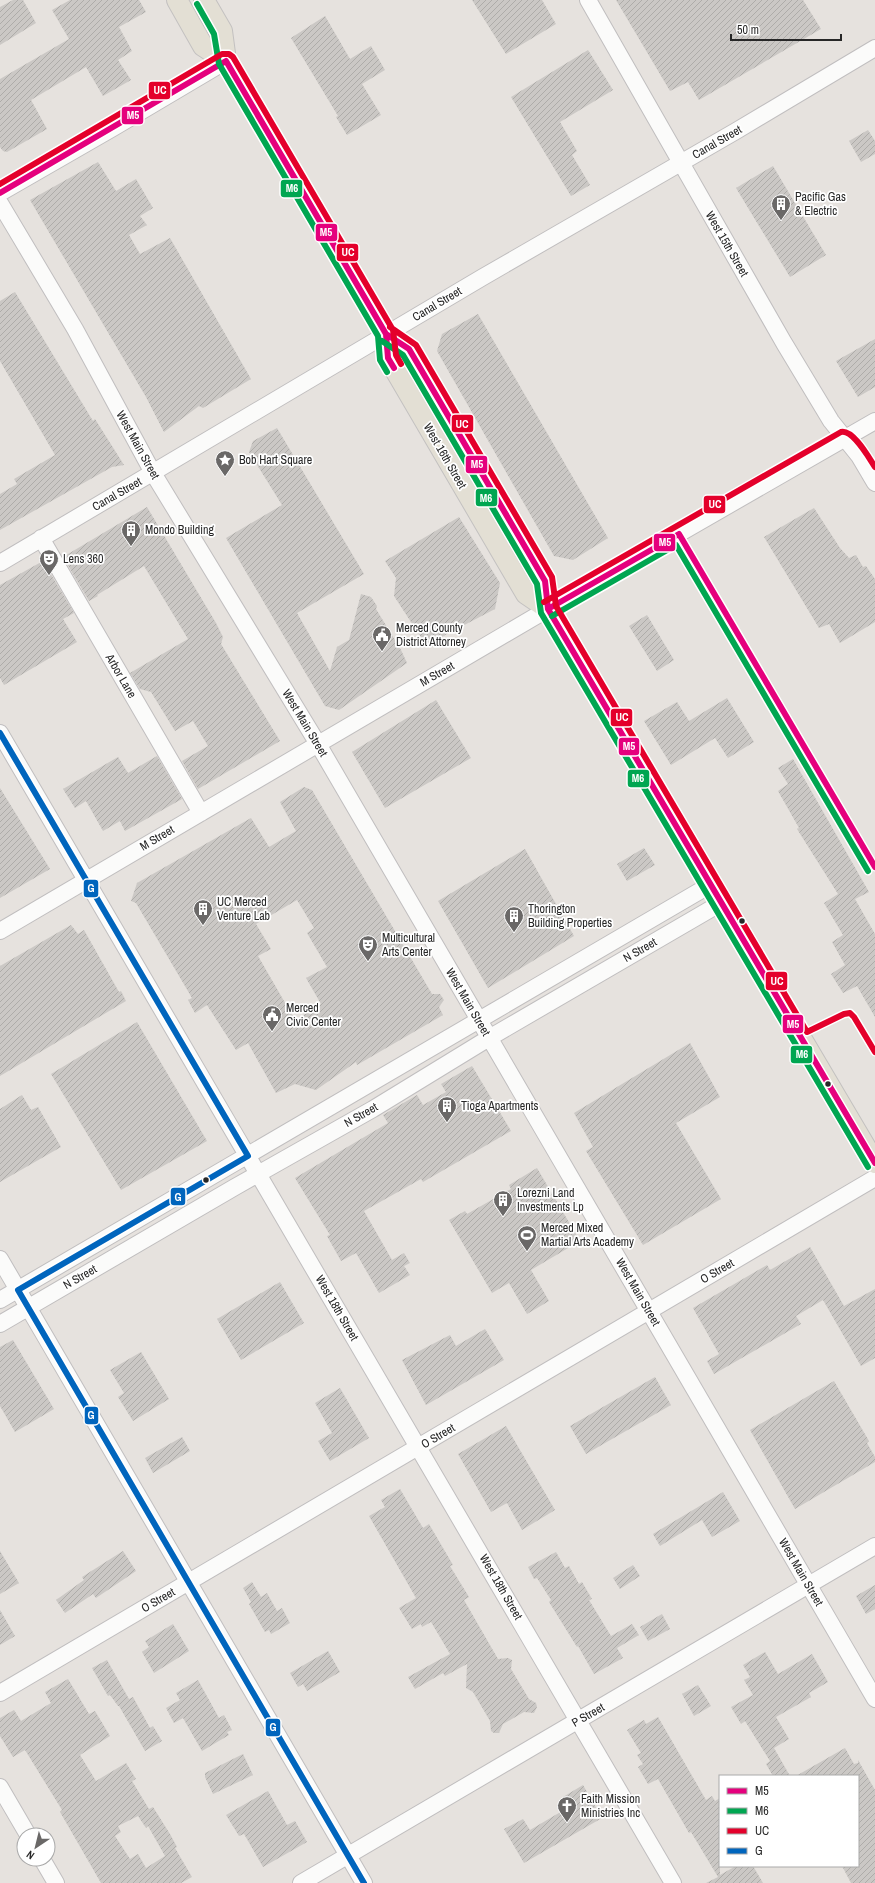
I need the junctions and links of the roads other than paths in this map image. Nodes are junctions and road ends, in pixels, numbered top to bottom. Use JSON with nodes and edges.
{"nodes":[{"id":1,"x":177,"y":0,"type":"edge"},
{"id":2,"x":204,"y":0,"type":"edge"},
{"id":3,"x":588,"y":0,"type":"edge"},
{"id":4,"x":875,"y":48,"type":"edge"},
{"id":5,"x":226,"y":61,"type":"junction"},
{"id":6,"x":680,"y":164,"type":"junction"},
{"id":7,"x":0,"y":193,"type":"edge"},
{"id":8,"x":0,"y":203,"type":"edge"},
{"id":9,"x":386,"y":334,"type":"junction"},
{"id":10,"x":875,"y":421,"type":"edge"},
{"id":11,"x":844,"y":439,"type":"junction"},
{"id":12,"x":153,"y":473,"type":"junction"},
{"id":13,"x":875,"y":483,"type":"edge"},
{"id":14,"x":41,"y":538,"type":"junction"},
{"id":15,"x":0,"y":563,"type":"edge"},
{"id":16,"x":548,"y":609,"type":"junction"},
{"id":17,"x":0,"y":733,"type":"edge"},
{"id":18,"x":318,"y":744,"type":"junction"},
{"id":19,"x":201,"y":813,"type":"junction"},
{"id":20,"x":86,"y":880,"type":"junction"},
{"id":21,"x":710,"y":885,"type":"junction"},
{"id":22,"x":721,"y":903,"type":"junction"},
{"id":23,"x":0,"y":931,"type":"edge"},
{"id":24,"x":479,"y":1020,"type":"junction"},
{"id":25,"x":489,"y":1038,"type":"junction"},
{"id":26,"x":248,"y":1156,"type":"junction"},
{"id":27,"x":875,"y":1163,"type":"edge"},
{"id":28,"x":259,"y":1174,"type":"junction"},
{"id":29,"x":875,"y":1178,"type":"edge"},
{"id":30,"x":0,"y":1259,"type":"edge"},
{"id":31,"x":18,"y":1290,"type":"junction"},
{"id":32,"x":0,"y":1300,"type":"edge"},
{"id":33,"x":28,"y":1308,"type":"junction"},
{"id":34,"x":649,"y":1311,"type":"junction"},
{"id":35,"x":0,"y":1324,"type":"edge"},
{"id":36,"x":419,"y":1447,"type":"junction"},
{"id":37,"x":875,"y":1546,"type":"edge"},
{"id":38,"x":188,"y":1582,"type":"junction"},
{"id":39,"x":810,"y":1586,"type":"junction"},
{"id":40,"x":0,"y":1693,"type":"edge"},
{"id":41,"x":875,"y":1699,"type":"edge"},
{"id":42,"x":579,"y":1720,"type":"junction"},
{"id":43,"x":0,"y":1787,"type":"edge"},
{"id":44,"x":23,"y":1827,"type":"edge"},
{"id":45,"x":348,"y":1856,"type":"junction"},
{"id":46,"x":47,"y":1867,"type":"edge"},
{"id":47,"x":56,"y":1883,"type":"edge"},
{"id":48,"x":301,"y":1883,"type":"edge"},
{"id":49,"x":364,"y":1883,"type":"edge"},
{"id":50,"x":674,"y":1883,"type":"edge"}],
"edges":[{"from":1,"to":5,"type":"main road","name":"West 16th Street"},
{"from":2,"to":5,"type":"main road","name":"West 16th Street"},
{"from":3,"to":6,"type":"street","name":"West 15th Street"},
{"from":4,"to":6,"type":"street","name":"Canal Street"},
{"from":5,"to":7,"type":"street"},
{"from":5,"to":9,"type":"main road","name":"West 16th Street"},
{"from":6,"to":9,"type":"street","name":"Canal Street"},
{"from":6,"to":11,"type":"street","name":"West 15th Street"},
{"from":8,"to":12,"type":"street","name":"West Main Street"},
{"from":9,"to":12,"type":"street","name":"Canal Street"},
{"from":9,"to":16,"type":"main road","name":"West 16th Street"},
{"from":10,"to":11,"type":"street","name":"M Street"},
{"from":11,"to":13,"type":"street","name":"West 15th Street"},
{"from":11,"to":16,"type":"street","name":"M Street"},
{"from":12,"to":14,"type":"street","name":"Canal Street"},
{"from":12,"to":18,"type":"street","name":"West Main Street"},
{"from":14,"to":15,"type":"street","name":"Canal Street"},
{"from":14,"to":19,"type":"street","name":"Arbor Lane"},
{"from":16,"to":18,"type":"street","name":"M Street"},
{"from":16,"to":21,"type":"main road","name":"West 16th Street"},
{"from":17,"to":20,"type":"street","name":"West 18th Street"},
{"from":18,"to":19,"type":"street","name":"M Street"},
{"from":18,"to":24,"type":"street","name":"West Main Street"},
{"from":19,"to":20,"type":"street","name":"M Street"},
{"from":20,"to":23,"type":"street","name":"M Street"},
{"from":20,"to":26,"type":"street","name":"West 18th Street"},
{"from":21,"to":22,"type":"main road","name":"West 16th Street"},
{"from":21,"to":24,"type":"street","name":"N Street"},
{"from":22,"to":25,"type":"street","name":"N Street"},
{"from":22,"to":27,"type":"main road","name":"West 16th Street"},
{"from":24,"to":25,"type":"street","name":"West Main Street"},
{"from":24,"to":26,"type":"street","name":"N Street"},
{"from":25,"to":28,"type":"street","name":"N Street"},
{"from":25,"to":34,"type":"street","name":"West Main Street"},
{"from":26,"to":28,"type":"street","name":"West 18th Street"},
{"from":26,"to":31,"type":"street","name":"N Street"},
{"from":28,"to":33,"type":"street","name":"N Street"},
{"from":28,"to":36,"type":"street","name":"West 18th Street"},
{"from":29,"to":34,"type":"street","name":"O Street"},
{"from":30,"to":31,"type":"street"},
{"from":31,"to":32,"type":"street","name":"N Street"},
{"from":31,"to":33,"type":"street"},
{"from":33,"to":35,"type":"street","name":"N Street"},
{"from":33,"to":38,"type":"street"},
{"from":34,"to":36,"type":"street","name":"O Street"},
{"from":34,"to":39,"type":"street","name":"West Main Street"},
{"from":36,"to":38,"type":"street","name":"O Street"},
{"from":36,"to":42,"type":"street","name":"West 18th Street"},
{"from":37,"to":39,"type":"street","name":"P Street"},
{"from":38,"to":40,"type":"street","name":"O Street"},
{"from":38,"to":45,"type":"street"},
{"from":39,"to":41,"type":"street","name":"West Main Street"},
{"from":39,"to":42,"type":"street","name":"P Street"},
{"from":42,"to":45,"type":"street","name":"P Street"},
{"from":42,"to":50,"type":"street","name":"West 18th Street"},
{"from":43,"to":44,"type":"street"},
{"from":45,"to":48,"type":"street","name":"P Street"},
{"from":45,"to":49,"type":"street"},
{"from":46,"to":47,"type":"street"}]}
